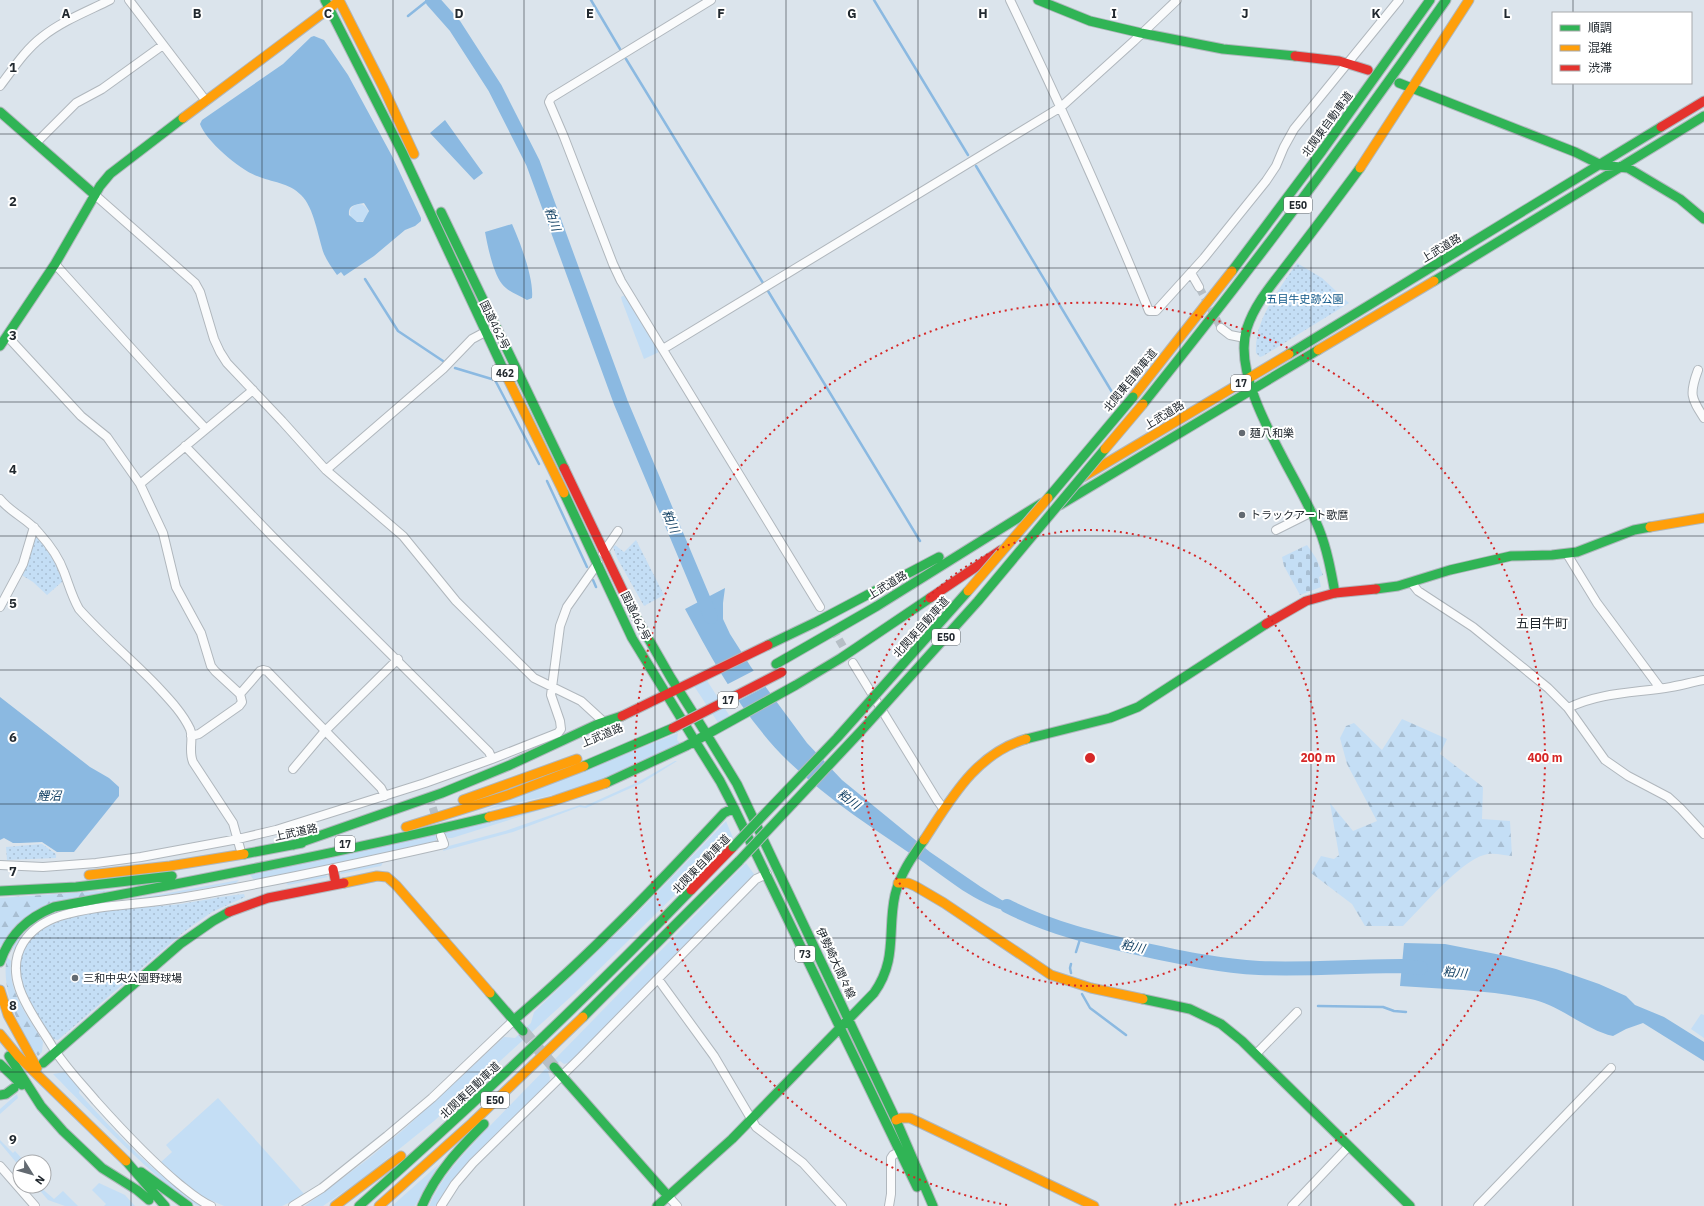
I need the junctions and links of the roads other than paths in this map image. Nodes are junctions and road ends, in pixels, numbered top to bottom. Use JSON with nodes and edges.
{"nodes":[{"id":1,"x":110,"y":0,"type":"edge"},
{"id":2,"x":128,"y":0,"type":"edge"},
{"id":3,"x":325,"y":0,"type":"edge"},
{"id":4,"x":711,"y":0,"type":"edge"},
{"id":5,"x":1010,"y":0,"type":"edge"},
{"id":6,"x":1038,"y":0,"type":"edge"},
{"id":7,"x":1176,"y":0,"type":"edge"},
{"id":8,"x":1399,"y":0,"type":"edge"},
{"id":9,"x":1430,"y":0,"type":"edge"},
{"id":10,"x":1446,"y":0,"type":"edge"},
{"id":11,"x":1469,"y":0,"type":"edge"},
{"id":12,"x":339,"y":1,"type":"edge"},
{"id":13,"x":330,"y":8,"type":"junction"},
{"id":14,"x":1141,"y":33,"type":"junction"},
{"id":15,"x":163,"y":45,"type":"junction"},
{"id":16,"x":1348,"y":63,"type":"junction"},
{"id":17,"x":1368,"y":70,"type":"dead end"},
{"id":18,"x":1400,"y":83,"type":"dead end"},
{"id":19,"x":0,"y":86,"type":"edge"},
{"id":20,"x":1413,"y":88,"type":"junction"},
{"id":21,"x":206,"y":101,"type":"junction"},
{"id":22,"x":1704,"y":101,"type":"edge"},
{"id":23,"x":1061,"y":106,"type":"junction"},
{"id":24,"x":0,"y":112,"type":"edge"},
{"id":25,"x":1704,"y":116,"type":"edge"},
{"id":26,"x":36,"y":143,"type":"junction"},
{"id":27,"x":418,"y":161,"type":"dead end"},
{"id":28,"x":1601,"y":165,"type":"junction"},
{"id":29,"x":1623,"y":166,"type":"junction"},
{"id":30,"x":95,"y":195,"type":"junction"},
{"id":31,"x":438,"y":205,"type":"dead end"},
{"id":32,"x":1704,"y":219,"type":"edge"},
{"id":33,"x":55,"y":264,"type":"junction"},
{"id":34,"x":1191,"y":273,"type":"junction"},
{"id":35,"x":1199,"y":287,"type":"tunnel mouth"},
{"id":36,"x":496,"y":327,"type":"junction"},
{"id":37,"x":1220,"y":328,"type":"tunnel mouth"},
{"id":38,"x":485,"y":332,"type":"junction"},
{"id":39,"x":8,"y":336,"type":"junction"},
{"id":40,"x":1245,"y":338,"type":"junction"},
{"id":41,"x":0,"y":346,"type":"edge"},
{"id":42,"x":663,"y":349,"type":"junction"},
{"id":43,"x":1698,"y":370,"type":"dead end"},
{"id":44,"x":1250,"y":378,"type":"junction"},
{"id":45,"x":253,"y":390,"type":"junction"},
{"id":46,"x":1252,"y":390,"type":"junction"},
{"id":47,"x":1704,"y":418,"type":"edge"},
{"id":48,"x":206,"y":429,"type":"junction"},
{"id":49,"x":185,"y":446,"type":"junction"},
{"id":50,"x":326,"y":470,"type":"junction"},
{"id":51,"x":1092,"y":472,"type":"junction"},
{"id":52,"x":140,"y":484,"type":"junction"},
{"id":53,"x":0,"y":498,"type":"edge"},
{"id":54,"x":1049,"y":512,"type":"junction"},
{"id":55,"x":1312,"y":512,"type":"junction"},
{"id":56,"x":1704,"y":518,"type":"edge"},
{"id":57,"x":34,"y":527,"type":"junction"},
{"id":58,"x":618,"y":530,"type":"dead end"},
{"id":59,"x":1276,"y":530,"type":"dead end"},
{"id":60,"x":604,"y":552,"type":"junction"},
{"id":61,"x":1567,"y":554,"type":"junction"},
{"id":62,"x":968,"y":561,"type":"dead end"},
{"id":63,"x":597,"y":564,"type":"junction"},
{"id":64,"x":1411,"y":582,"type":"junction"},
{"id":65,"x":1335,"y":593,"type":"junction"},
{"id":66,"x":0,"y":607,"type":"edge"},
{"id":67,"x":820,"y":607,"type":"dead end"},
{"id":68,"x":398,"y":660,"type":"junction"},
{"id":69,"x":853,"y":663,"type":"tunnel mouth"},
{"id":70,"x":773,"y":666,"type":"dead end"},
{"id":71,"x":785,"y":671,"type":"dead end"},
{"id":72,"x":1704,"y":680,"type":"edge"},
{"id":73,"x":552,"y":688,"type":"junction"},
{"id":74,"x":1660,"y":688,"type":"junction"},
{"id":75,"x":678,"y":689,"type":"junction"},
{"id":76,"x":240,"y":694,"type":"junction"},
{"id":77,"x":666,"y":695,"type":"junction"},
{"id":78,"x":695,"y":706,"type":"dead end"},
{"id":79,"x":1568,"y":708,"type":"junction"},
{"id":80,"x":605,"y":723,"type":"junction"},
{"id":81,"x":326,"y":731,"type":"junction"},
{"id":82,"x":707,"y":735,"type":"junction"},
{"id":83,"x":191,"y":736,"type":"junction"},
{"id":84,"x":695,"y":741,"type":"junction"},
{"id":85,"x":492,"y":759,"type":"junction"},
{"id":86,"x":293,"y":769,"type":"dead end"},
{"id":87,"x":385,"y":796,"type":"junction"},
{"id":88,"x":734,"y":808,"type":"junction"},
{"id":89,"x":428,"y":810,"type":"dead end"},
{"id":90,"x":941,"y":811,"type":"junction"},
{"id":91,"x":382,"y":824,"type":"dead end"},
{"id":92,"x":1704,"y":834,"type":"edge"},
{"id":93,"x":441,"y":836,"type":"dead end"},
{"id":94,"x":238,"y":839,"type":"junction"},
{"id":95,"x":346,"y":844,"type":"junction"},
{"id":96,"x":293,"y":845,"type":"junction"},
{"id":97,"x":240,"y":848,"type":"dead end"},
{"id":98,"x":315,"y":857,"type":"junction"},
{"id":99,"x":278,"y":858,"type":"junction"},
{"id":100,"x":0,"y":864,"type":"edge"},
{"id":101,"x":333,"y":869,"type":"junction"},
{"id":102,"x":767,"y":874,"type":"junction"},
{"id":103,"x":83,"y":876,"type":"dead end"},
{"id":104,"x":245,"y":876,"type":"dead end"},
{"id":105,"x":898,"y":883,"type":"junction"},
{"id":106,"x":336,"y":884,"type":"junction"},
{"id":107,"x":245,"y":886,"type":"junction"},
{"id":108,"x":0,"y":891,"type":"edge"},
{"id":109,"x":0,"y":962,"type":"edge"},
{"id":110,"x":658,"y":979,"type":"junction"},
{"id":111,"x":0,"y":990,"type":"edge"},
{"id":112,"x":608,"y":992,"type":"junction"},
{"id":113,"x":1297,"y":1012,"type":"dead end"},
{"id":114,"x":514,"y":1020,"type":"junction"},
{"id":115,"x":850,"y":1020,"type":"junction"},
{"id":116,"x":840,"y":1030,"type":"junction"},
{"id":117,"x":523,"y":1031,"type":"tunnel mouth"},
{"id":118,"x":0,"y":1034,"type":"edge"},
{"id":119,"x":0,"y":1044,"type":"edge"},
{"id":120,"x":55,"y":1052,"type":"junction"},
{"id":121,"x":1256,"y":1054,"type":"junction"},
{"id":122,"x":524,"y":1055,"type":"junction"},
{"id":123,"x":43,"y":1063,"type":"dead end"},
{"id":124,"x":0,"y":1064,"type":"edge"},
{"id":125,"x":554,"y":1067,"type":"tunnel mouth"},
{"id":126,"x":1611,"y":1068,"type":"dead end"},
{"id":127,"x":561,"y":1075,"type":"junction"},
{"id":128,"x":42,"y":1078,"type":"junction"},
{"id":129,"x":14,"y":1088,"type":"dead end"},
{"id":130,"x":0,"y":1096,"type":"edge"},
{"id":131,"x":36,"y":1098,"type":"junction"},
{"id":132,"x":0,"y":1103,"type":"edge"},
{"id":133,"x":751,"y":1120,"type":"junction"},
{"id":134,"x":896,"y":1120,"type":"junction"},
{"id":135,"x":1350,"y":1146,"type":"junction"},
{"id":136,"x":899,"y":1152,"type":"junction"},
{"id":137,"x":129,"y":1164,"type":"junction"},
{"id":138,"x":0,"y":1166,"type":"edge"},
{"id":139,"x":116,"y":1178,"type":"junction"},
{"id":140,"x":668,"y":1196,"type":"junction"},
{"id":141,"x":35,"y":1206,"type":"edge"},
{"id":142,"x":142,"y":1206,"type":"edge"},
{"id":143,"x":155,"y":1206,"type":"edge"},
{"id":144,"x":166,"y":1206,"type":"edge"},
{"id":145,"x":188,"y":1206,"type":"edge"},
{"id":146,"x":211,"y":1206,"type":"edge"},
{"id":147,"x":293,"y":1206,"type":"edge"},
{"id":148,"x":335,"y":1206,"type":"edge"},
{"id":149,"x":359,"y":1206,"type":"edge"},
{"id":150,"x":379,"y":1206,"type":"edge"},
{"id":151,"x":422,"y":1206,"type":"edge"},
{"id":152,"x":441,"y":1206,"type":"edge"},
{"id":153,"x":657,"y":1206,"type":"edge"},
{"id":154,"x":677,"y":1206,"type":"edge"},
{"id":155,"x":842,"y":1206,"type":"edge"},
{"id":156,"x":889,"y":1206,"type":"edge"},
{"id":157,"x":927,"y":1206,"type":"edge"},
{"id":158,"x":933,"y":1206,"type":"edge"},
{"id":159,"x":1094,"y":1206,"type":"edge"},
{"id":160,"x":1292,"y":1206,"type":"edge"},
{"id":161,"x":1410,"y":1206,"type":"edge"},
{"id":162,"x":1478,"y":1206,"type":"edge"}],
"edges":[{"from":1,"to":19,"type":"street"},
{"from":2,"to":15,"type":"street"},
{"from":3,"to":13,"type":"main road","name":"国道462号","number":"462"},
{"from":4,"to":42,"type":"street"},
{"from":5,"to":23,"type":"street"},
{"from":6,"to":14,"type":"main road"},
{"from":7,"to":14,"type":"street"},
{"from":8,"to":16,"type":"street"},
{"from":9,"to":122,"type":"main road","name":"北関東自動車道","number":"E50","bridge":true},
{"from":10,"to":112,"type":"main road","number":"E50","bridge":true},
{"from":11,"to":20,"type":"main road"},
{"from":12,"to":13,"type":"main road"},
{"from":12,"to":27,"type":"main road"},
{"from":13,"to":21,"type":"main road"},
{"from":13,"to":38,"type":"main road","name":"国道462号","number":"462"},
{"from":14,"to":16,"type":"main road"},
{"from":14,"to":23,"type":"street"},
{"from":15,"to":21,"type":"street"},
{"from":15,"to":26,"type":"street"},
{"from":16,"to":17,"type":"main road"},
{"from":16,"to":34,"type":"street"},
{"from":18,"to":20,"type":"main road"},
{"from":20,"to":28,"type":"main road"},
{"from":20,"to":40,"type":"main road"},
{"from":21,"to":30,"type":"main road"},
{"from":22,"to":28,"type":"main road","name":"上武道路","number":"17"},
{"from":23,"to":34,"type":"street"},
{"from":23,"to":42,"type":"street"},
{"from":24,"to":26,"type":"main road"},
{"from":25,"to":29,"type":"main road","number":"17"},
{"from":26,"to":30,"type":"main road"},
{"from":28,"to":29,"type":"main road"},
{"from":28,"to":44,"type":"main road","name":"上武道路","number":"17"},
{"from":29,"to":32,"type":"main road"},
{"from":29,"to":46,"type":"main road","number":"17"},
{"from":30,"to":33,"type":"main road"},
{"from":30,"to":45,"type":"street"},
{"from":31,"to":36,"type":"main road","name":"国道462号","number":"462"},
{"from":33,"to":39,"type":"main road"},
{"from":33,"to":48,"type":"street"},
{"from":34,"to":35,"type":"street"},
{"from":36,"to":38,"type":"street"},
{"from":36,"to":60,"type":"main road","name":"国道462号","number":"462"},
{"from":37,"to":40,"type":"street"},
{"from":38,"to":50,"type":"street"},
{"from":38,"to":63,"type":"main road","name":"国道462号","number":"462"},
{"from":39,"to":41,"type":"main road"},
{"from":39,"to":52,"type":"street"},
{"from":40,"to":44,"type":"main road"},
{"from":42,"to":67,"type":"street"},
{"from":43,"to":47,"type":"street"},
{"from":44,"to":46,"type":"main road"},
{"from":44,"to":51,"type":"main road","name":"上武道路","number":"17"},
{"from":45,"to":48,"type":"street"},
{"from":45,"to":50,"type":"street"},
{"from":46,"to":54,"type":"main road","number":"17"},
{"from":46,"to":55,"type":"main road"},
{"from":48,"to":49,"type":"street"},
{"from":49,"to":52,"type":"street"},
{"from":49,"to":68,"type":"street"},
{"from":50,"to":73,"type":"street"},
{"from":51,"to":70,"type":"main road","name":"上武道路","number":"17"},
{"from":51,"to":75,"type":"main road"},
{"from":52,"to":76,"type":"street"},
{"from":53,"to":57,"type":"street"},
{"from":54,"to":62,"type":"main road","number":"17"},
{"from":54,"to":82,"type":"main road"},
{"from":55,"to":59,"type":"street"},
{"from":55,"to":65,"type":"main road"},
{"from":56,"to":61,"type":"main road"},
{"from":57,"to":66,"type":"street"},
{"from":57,"to":83,"type":"street"},
{"from":58,"to":60,"type":"street"},
{"from":60,"to":63,"type":"street"},
{"from":60,"to":75,"type":"main road","name":"国道462号","number":"462"},
{"from":61,"to":64,"type":"main road"},
{"from":61,"to":74,"type":"street"},
{"from":63,"to":73,"type":"street"},
{"from":63,"to":77,"type":"main road","name":"国道462号","number":"462"},
{"from":64,"to":65,"type":"main road"},
{"from":64,"to":79,"type":"street"},
{"from":65,"to":90,"type":"main road"},
{"from":68,"to":81,"type":"street"},
{"from":68,"to":85,"type":"street"},
{"from":69,"to":90,"type":"street"},
{"from":71,"to":95,"type":"main road","name":"上武道路","number":"17","bridge":true},
{"from":72,"to":74,"type":"street"},
{"from":73,"to":80,"type":"street"},
{"from":73,"to":85,"type":"street"},
{"from":74,"to":79,"type":"street"},
{"from":75,"to":77,"type":"main road"},
{"from":75,"to":82,"type":"main road","name":"国道462号","number":"462"},
{"from":76,"to":81,"type":"street"},
{"from":76,"to":83,"type":"street"},
{"from":77,"to":80,"type":"main road"},
{"from":77,"to":84,"type":"main road","name":"国道462号","number":"462"},
{"from":78,"to":89,"type":"main road","name":"上武道路"},
{"from":79,"to":92,"type":"street"},
{"from":80,"to":96,"type":"main road"},
{"from":81,"to":86,"type":"street"},
{"from":81,"to":87,"type":"street"},
{"from":82,"to":84,"type":"main road"},
{"from":82,"to":115,"type":"main road","name":"伊勢崎大間々線","number":"73"},
{"from":83,"to":94,"type":"street"},
{"from":84,"to":88,"type":"main road","number":"73"},
{"from":84,"to":98,"type":"main road"},
{"from":85,"to":87,"type":"street"},
{"from":87,"to":94,"type":"street"},
{"from":88,"to":102,"type":"main road","number":"73"},
{"from":88,"to":114,"type":"main road"},
{"from":90,"to":105,"type":"main road"},
{"from":91,"to":96,"type":"main road","name":"上武道路","number":"17"},
{"from":93,"to":101,"type":"street"},
{"from":94,"to":97,"type":"street"},
{"from":94,"to":100,"type":"street"},
{"from":95,"to":98,"type":"main road"},
{"from":95,"to":99,"type":"main road","name":"上武道路","number":"17"},
{"from":96,"to":103,"type":"main road","name":"上武道路","number":"17"},
{"from":98,"to":99,"type":"main road"},
{"from":98,"to":109,"type":"main road"},
{"from":99,"to":108,"type":"main road","name":"上武道路","number":"17"},
{"from":101,"to":106,"type":"main road"},
{"from":101,"to":107,"type":"street"},
{"from":102,"to":110,"type":"street"},
{"from":102,"to":116,"type":"main road","number":"73"},
{"from":104,"to":107,"type":"street"},
{"from":105,"to":115,"type":"main road"},
{"from":105,"to":121,"type":"main road"},
{"from":106,"to":114,"type":"main road"},
{"from":106,"to":120,"type":"main road"},
{"from":107,"to":120,"type":"street"},
{"from":110,"to":127,"type":"street"},
{"from":110,"to":133,"type":"street"},
{"from":111,"to":128,"type":"main road"},
{"from":112,"to":150,"type":"main road","number":"E50"},
{"from":112,"to":151,"type":"main road"},
{"from":113,"to":121,"type":"street"},
{"from":114,"to":117,"type":"main road"},
{"from":114,"to":147,"type":"street"},
{"from":115,"to":116,"type":"main road"},
{"from":115,"to":134,"type":"main road","name":"伊勢崎大間々線","number":"73"},
{"from":116,"to":133,"type":"main road"},
{"from":116,"to":136,"type":"main road","number":"73"},
{"from":118,"to":128,"type":"main road"},
{"from":119,"to":131,"type":"main road"},
{"from":120,"to":123,"type":"main road"},
{"from":120,"to":146,"type":"street"},
{"from":121,"to":135,"type":"main road"},
{"from":122,"to":148,"type":"main road"},
{"from":122,"to":149,"type":"main road","name":"北関東自動車道","number":"E50"},
{"from":124,"to":131,"type":"main road"},
{"from":125,"to":127,"type":"main road"},
{"from":126,"to":162,"type":"street"},
{"from":127,"to":140,"type":"main road"},
{"from":127,"to":152,"type":"street"},
{"from":128,"to":137,"type":"main road"},
{"from":129,"to":130,"type":"main road"},
{"from":130,"to":132,"type":"street"},
{"from":131,"to":139,"type":"main road"},
{"from":133,"to":140,"type":"main road"},
{"from":133,"to":155,"type":"street"},
{"from":134,"to":158,"type":"main road","name":"伊勢崎大間々線","number":"73"},
{"from":134,"to":159,"type":"main road"},
{"from":135,"to":160,"type":"street"},
{"from":135,"to":161,"type":"main road"},
{"from":136,"to":156,"type":"street"},
{"from":136,"to":157,"type":"main road","number":"73"},
{"from":137,"to":144,"type":"main road"},
{"from":137,"to":145,"type":"main road"},
{"from":138,"to":141,"type":"street"},
{"from":139,"to":142,"type":"main road"},
{"from":139,"to":143,"type":"main road"},
{"from":140,"to":153,"type":"main road"},
{"from":140,"to":154,"type":"street"}]}
